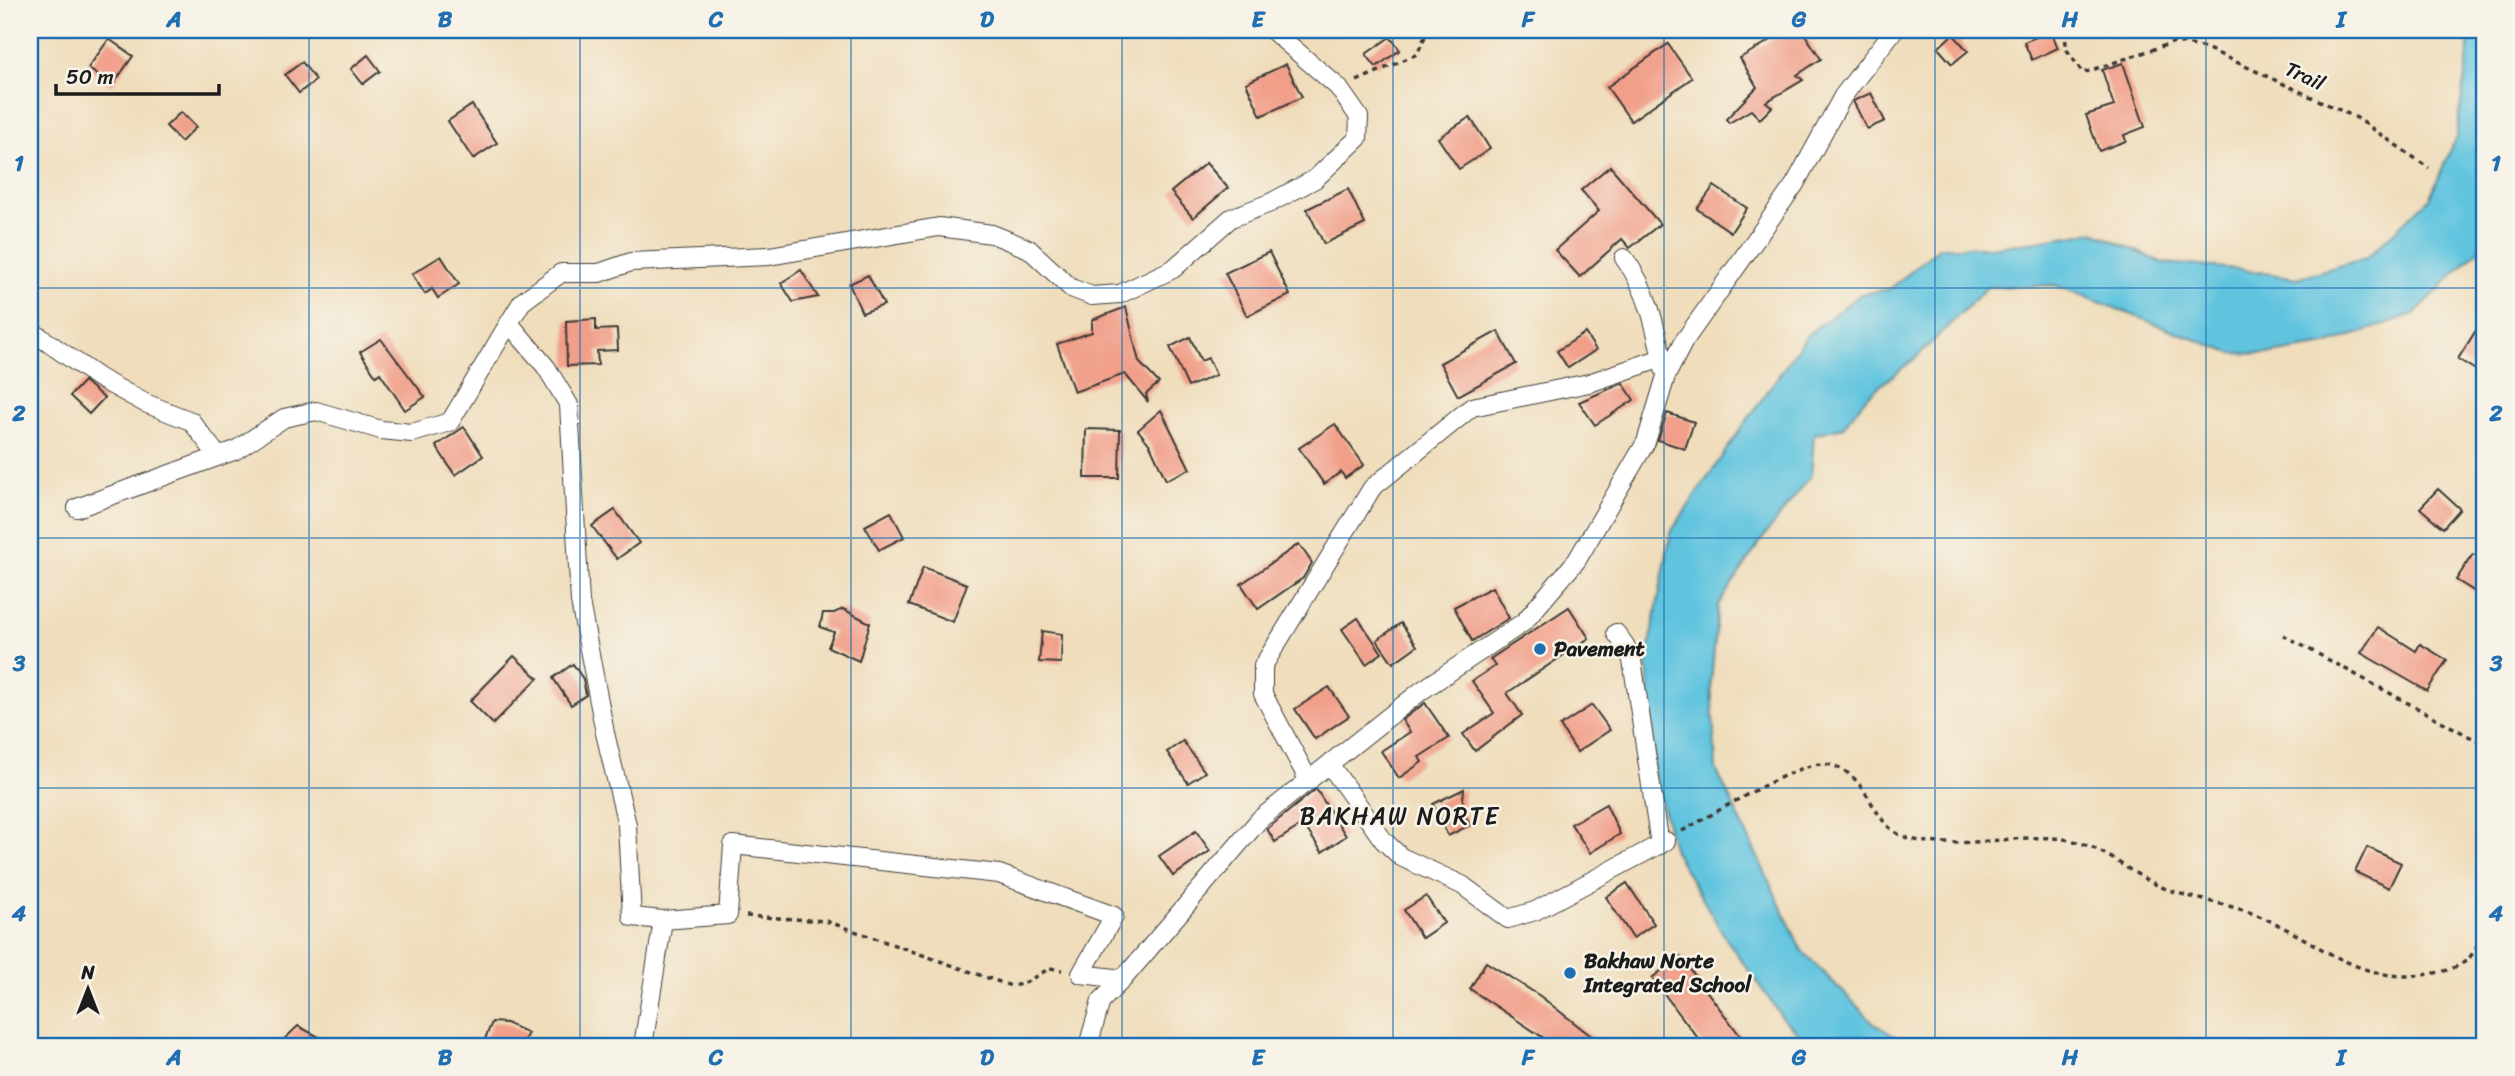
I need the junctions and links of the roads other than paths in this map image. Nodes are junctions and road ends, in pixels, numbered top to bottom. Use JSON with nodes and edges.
{"nodes":[{"id":1,"x":1272,"y":30,"type":"edge"},
{"id":2,"x":1894,"y":30,"type":"edge"},
{"id":3,"x":1624,"y":258,"type":"dead end"},
{"id":4,"x":509,"y":324,"type":"junction"},
{"id":5,"x":30,"y":330,"type":"edge"},
{"id":6,"x":1662,"y":358,"type":"junction"},
{"id":7,"x":1666,"y":376,"type":"junction"},
{"id":8,"x":218,"y":456,"type":"junction"},
{"id":9,"x":77,"y":508,"type":"dead end"},
{"id":10,"x":1616,"y":633,"type":"dead end"},
{"id":11,"x":1330,"y":765,"type":"junction"},
{"id":12,"x":1309,"y":781,"type":"junction"},
{"id":13,"x":663,"y":920,"type":"junction"},
{"id":14,"x":1123,"y":979,"type":"junction"},
{"id":15,"x":643,"y":1046,"type":"edge"},
{"id":16,"x":1088,"y":1046,"type":"edge"}],
"edges":[{"from":1,"to":4,"type":"street"},
{"from":2,"to":7,"type":"street"},
{"from":3,"to":6,"type":"street"},
{"from":4,"to":8,"type":"street"},
{"from":4,"to":13,"type":"street"},
{"from":5,"to":8,"type":"street"},
{"from":6,"to":7,"type":"street"},
{"from":6,"to":12,"type":"street"},
{"from":7,"to":11,"type":"street"},
{"from":8,"to":9,"type":"street"},
{"from":10,"to":11,"type":"street"},
{"from":11,"to":12,"type":"street"},
{"from":12,"to":14,"type":"street"},
{"from":13,"to":14,"type":"street"},
{"from":13,"to":15,"type":"street"},
{"from":14,"to":16,"type":"street"}]}
